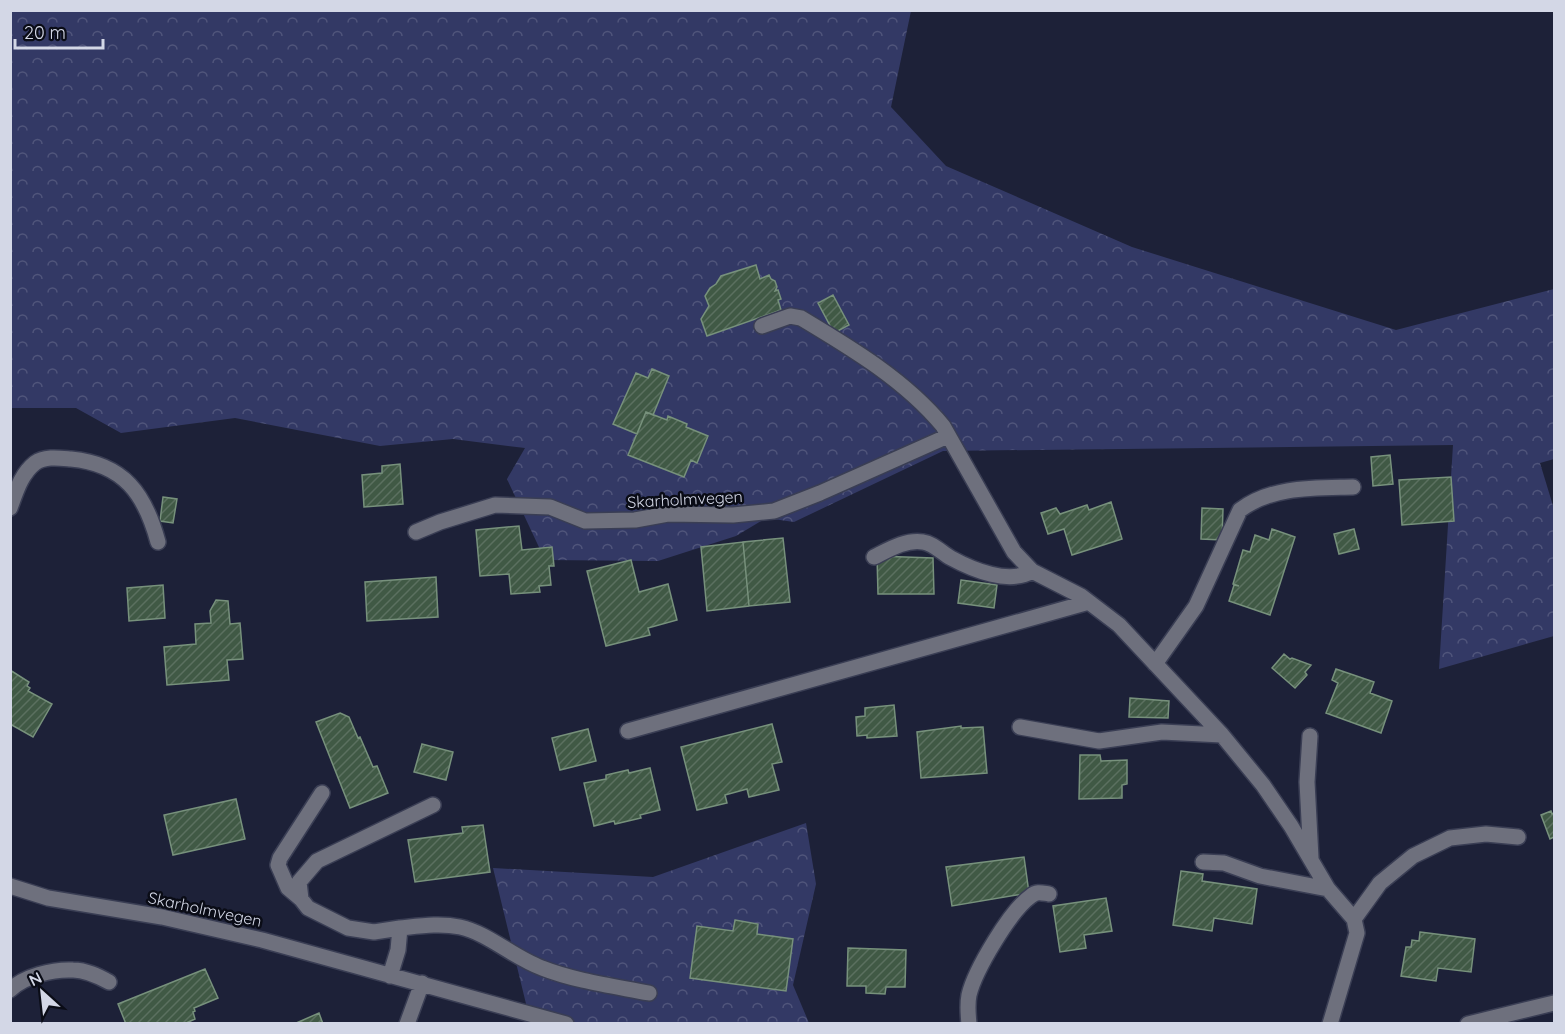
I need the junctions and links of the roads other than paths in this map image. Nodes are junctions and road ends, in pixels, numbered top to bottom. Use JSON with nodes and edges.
{"nodes":[{"id":1,"x":762,"y":326,"type":"dead end"},
{"id":2,"x":948,"y":436,"type":"junction"},
{"id":3,"x":1353,"y":487,"type":"dead end"},
{"id":4,"x":10,"y":508,"type":"edge"},
{"id":5,"x":416,"y":532,"type":"dead end"},
{"id":6,"x":158,"y":542,"type":"dead end"},
{"id":7,"x":874,"y":557,"type":"dead end"},
{"id":8,"x":1032,"y":571,"type":"junction"},
{"id":9,"x":1089,"y":602,"type":"junction"},
{"id":10,"x":1155,"y":664,"type":"junction"},
{"id":11,"x":1020,"y":727,"type":"dead end"},
{"id":12,"x":628,"y":731,"type":"dead end"},
{"id":13,"x":1222,"y":735,"type":"junction"},
{"id":14,"x":1310,"y":736,"type":"dead end"},
{"id":15,"x":322,"y":793,"type":"dead end"},
{"id":16,"x":433,"y":805,"type":"dead end"},
{"id":17,"x":1518,"y":837,"type":"dead end"},
{"id":18,"x":1311,"y":861,"type":"junction"},
{"id":19,"x":1203,"y":862,"type":"dead end"},
{"id":20,"x":10,"y":886,"type":"edge"},
{"id":21,"x":1328,"y":889,"type":"junction"},
{"id":22,"x":1049,"y":894,"type":"dead end"},
{"id":23,"x":301,"y":899,"type":"junction"},
{"id":24,"x":1354,"y":920,"type":"junction"},
{"id":25,"x":400,"y":928,"type":"junction"},
{"id":26,"x":390,"y":976,"type":"junction"},
{"id":27,"x":109,"y":982,"type":"dead end"},
{"id":28,"x":422,"y":983,"type":"junction"},
{"id":29,"x":10,"y":990,"type":"edge"},
{"id":30,"x":649,"y":993,"type":"dead end"},
{"id":31,"x":1554,"y":1003,"type":"edge"},
{"id":32,"x":407,"y":1023,"type":"edge"},
{"id":33,"x":566,"y":1023,"type":"edge"},
{"id":34,"x":969,"y":1023,"type":"edge"},
{"id":35,"x":1330,"y":1023,"type":"edge"},
{"id":36,"x":1468,"y":1023,"type":"edge"}],
"edges":[{"from":1,"to":2,"type":"street"},
{"from":2,"to":5,"type":"street","name":"Skarholmvegen"},
{"from":2,"to":8,"type":"street"},
{"from":3,"to":10,"type":"street"},
{"from":4,"to":6,"type":"street"},
{"from":7,"to":8,"type":"street"},
{"from":8,"to":9,"type":"street"},
{"from":9,"to":10,"type":"street"},
{"from":9,"to":12,"type":"street"},
{"from":10,"to":13,"type":"street"},
{"from":11,"to":13,"type":"street"},
{"from":13,"to":18,"type":"street"},
{"from":14,"to":18,"type":"street"},
{"from":15,"to":23,"type":"street"},
{"from":16,"to":23,"type":"street"},
{"from":17,"to":24,"type":"street"},
{"from":18,"to":21,"type":"street"},
{"from":19,"to":21,"type":"street"},
{"from":20,"to":26,"type":"street","name":"Skarholmvegen"},
{"from":21,"to":24,"type":"street"},
{"from":22,"to":34,"type":"street"},
{"from":23,"to":25,"type":"street"},
{"from":24,"to":35,"type":"street"},
{"from":25,"to":26,"type":"street"},
{"from":25,"to":30,"type":"street"},
{"from":26,"to":28,"type":"street","name":"Skarholmvegen"},
{"from":27,"to":29,"type":"street"},
{"from":28,"to":32,"type":"street"},
{"from":28,"to":33,"type":"street","name":"Skarholmvegen"},
{"from":31,"to":36,"type":"street"}]}
